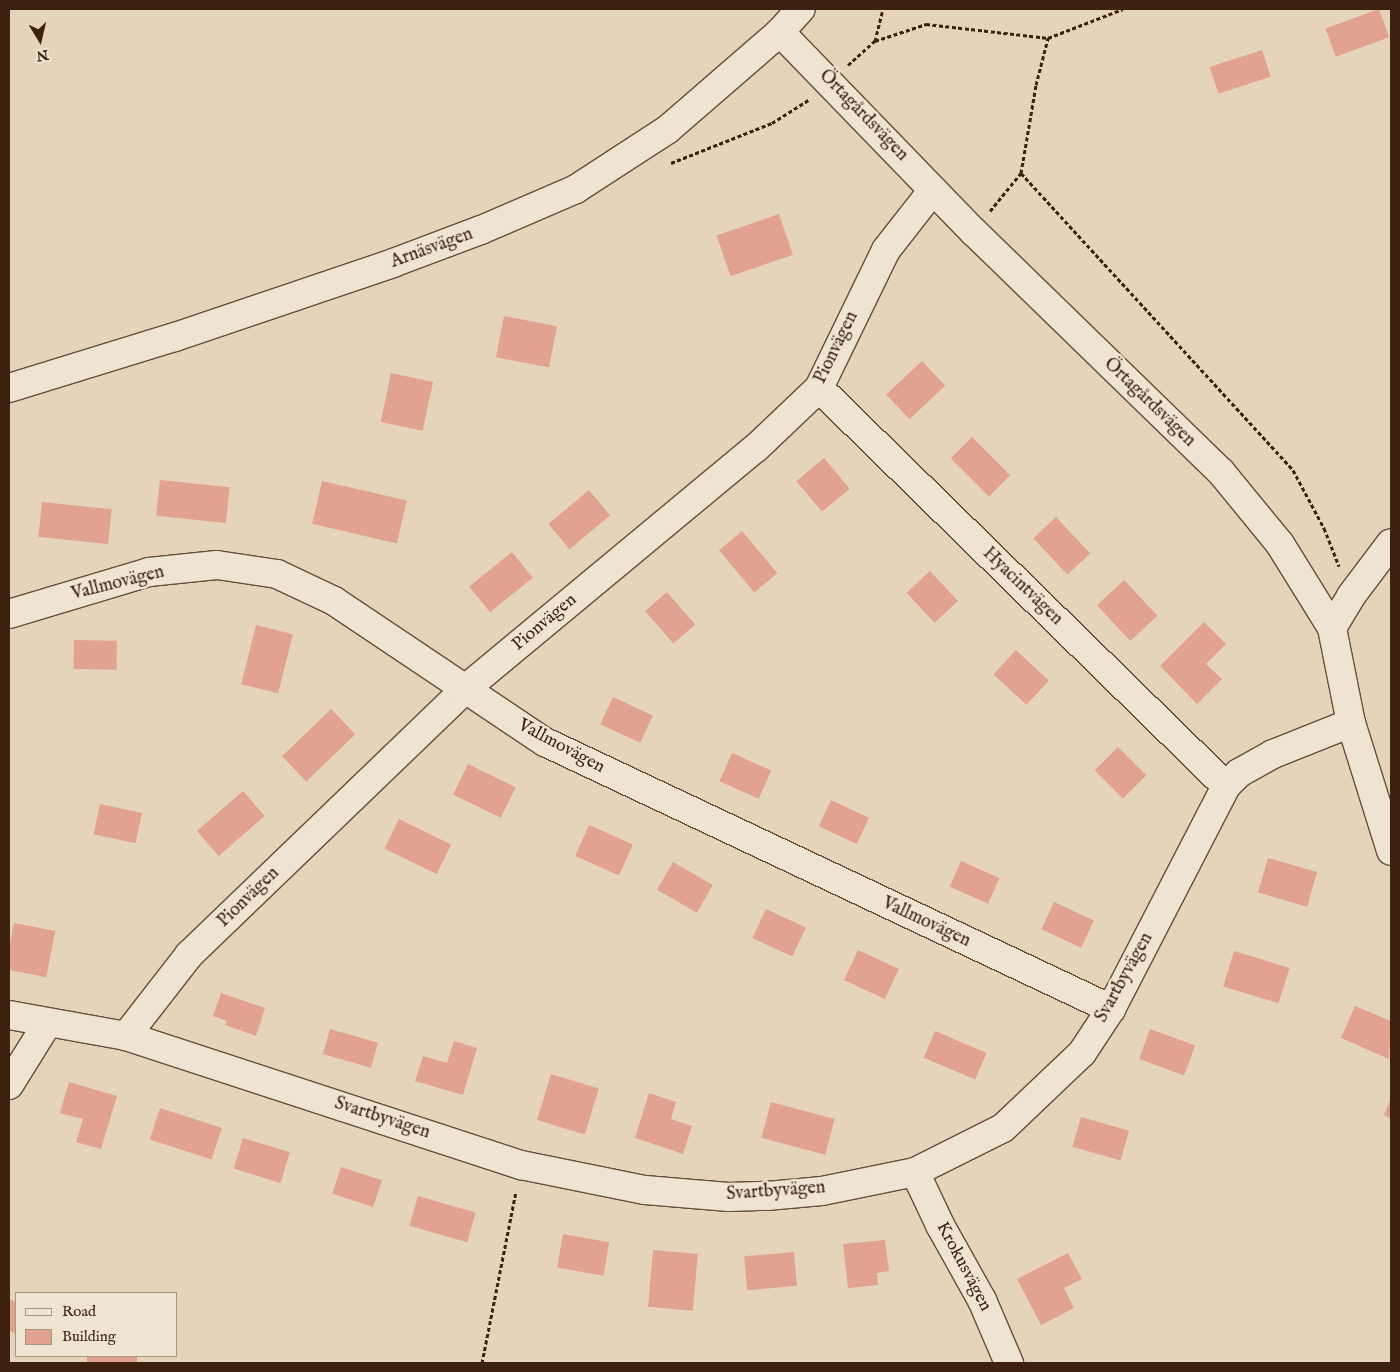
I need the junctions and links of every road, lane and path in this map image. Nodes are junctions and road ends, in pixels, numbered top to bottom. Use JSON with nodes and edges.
{"nodes":[{"id":1,"x":801,"y":9,"type":"edge"},
{"id":2,"x":1123,"y":9,"type":"edge"},
{"id":3,"x":780,"y":32,"type":"junction"},
{"id":4,"x":1048,"y":38,"type":"junction"},
{"id":5,"x":875,"y":42,"type":"dead end"},
{"id":6,"x":1021,"y":172,"type":"junction"},
{"id":7,"x":933,"y":190,"type":"junction"},
{"id":8,"x":974,"y":232,"type":"junction"},
{"id":9,"x":9,"y":388,"type":"edge"},
{"id":10,"x":819,"y":388,"type":"junction"},
{"id":11,"x":1391,"y":543,"type":"edge"},
{"id":12,"x":1351,"y":596,"type":"junction"},
{"id":13,"x":9,"y":614,"type":"edge"},
{"id":14,"x":1332,"y":628,"type":"junction"},
{"id":15,"x":464,"y":690,"type":"junction"},
{"id":16,"x":1350,"y":723,"type":"junction"},
{"id":17,"x":1226,"y":786,"type":"junction"},
{"id":18,"x":1391,"y":851,"type":"edge"},
{"id":19,"x":1111,"y":1009,"type":"junction"},
{"id":20,"x":9,"y":1016,"type":"edge"},
{"id":21,"x":46,"y":1024,"type":"junction"},
{"id":22,"x":126,"y":1036,"type":"junction"},
{"id":23,"x":9,"y":1085,"type":"edge"},
{"id":24,"x":521,"y":1165,"type":"junction"},
{"id":25,"x":916,"y":1172,"type":"junction"},
{"id":26,"x":482,"y":1363,"type":"edge"},
{"id":27,"x":1009,"y":1363,"type":"edge"}],
"edges":[{"from":1,"to":3,"type":"street","name":"Arnäsvägen"},
{"from":2,"to":4,"type":"path"},
{"from":3,"to":7,"type":"street","name":"Örtagårdsvägen"},
{"from":3,"to":9,"type":"street","name":"Arnäsvägen"},
{"from":4,"to":5,"type":"path"},
{"from":4,"to":6,"type":"path"},
{"from":6,"to":8,"type":"path"},
{"from":6,"to":12,"type":"path"},
{"from":7,"to":8,"type":"street","name":"Örtagårdsvägen"},
{"from":7,"to":10,"type":"street","name":"Pionvägen"},
{"from":8,"to":14,"type":"street","name":"Örtagårdsvägen"},
{"from":10,"to":15,"type":"street","name":"Pionvägen"},
{"from":10,"to":17,"type":"street","name":"Hyacintvägen"},
{"from":11,"to":12,"type":"street"},
{"from":12,"to":14,"type":"street"},
{"from":13,"to":15,"type":"street","name":"Vallmovägen"},
{"from":14,"to":16,"type":"street","name":"Örtagårdsvägen"},
{"from":15,"to":19,"type":"street","name":"Vallmovägen"},
{"from":15,"to":22,"type":"street","name":"Pionvägen"},
{"from":16,"to":17,"type":"street","name":"Svartbyvägen"},
{"from":16,"to":18,"type":"street","name":"Örtagårdsvägen"},
{"from":17,"to":19,"type":"street","name":"Svartbyvägen"},
{"from":19,"to":25,"type":"street","name":"Svartbyvägen"},
{"from":20,"to":21,"type":"street","name":"Svartbyvägen"},
{"from":21,"to":22,"type":"street","name":"Svartbyvägen"},
{"from":21,"to":23,"type":"street"},
{"from":22,"to":24,"type":"street","name":"Svartbyvägen"},
{"from":24,"to":25,"type":"street","name":"Svartbyvägen"},
{"from":24,"to":26,"type":"path"},
{"from":25,"to":27,"type":"street","name":"Krokusvägen"}]}
